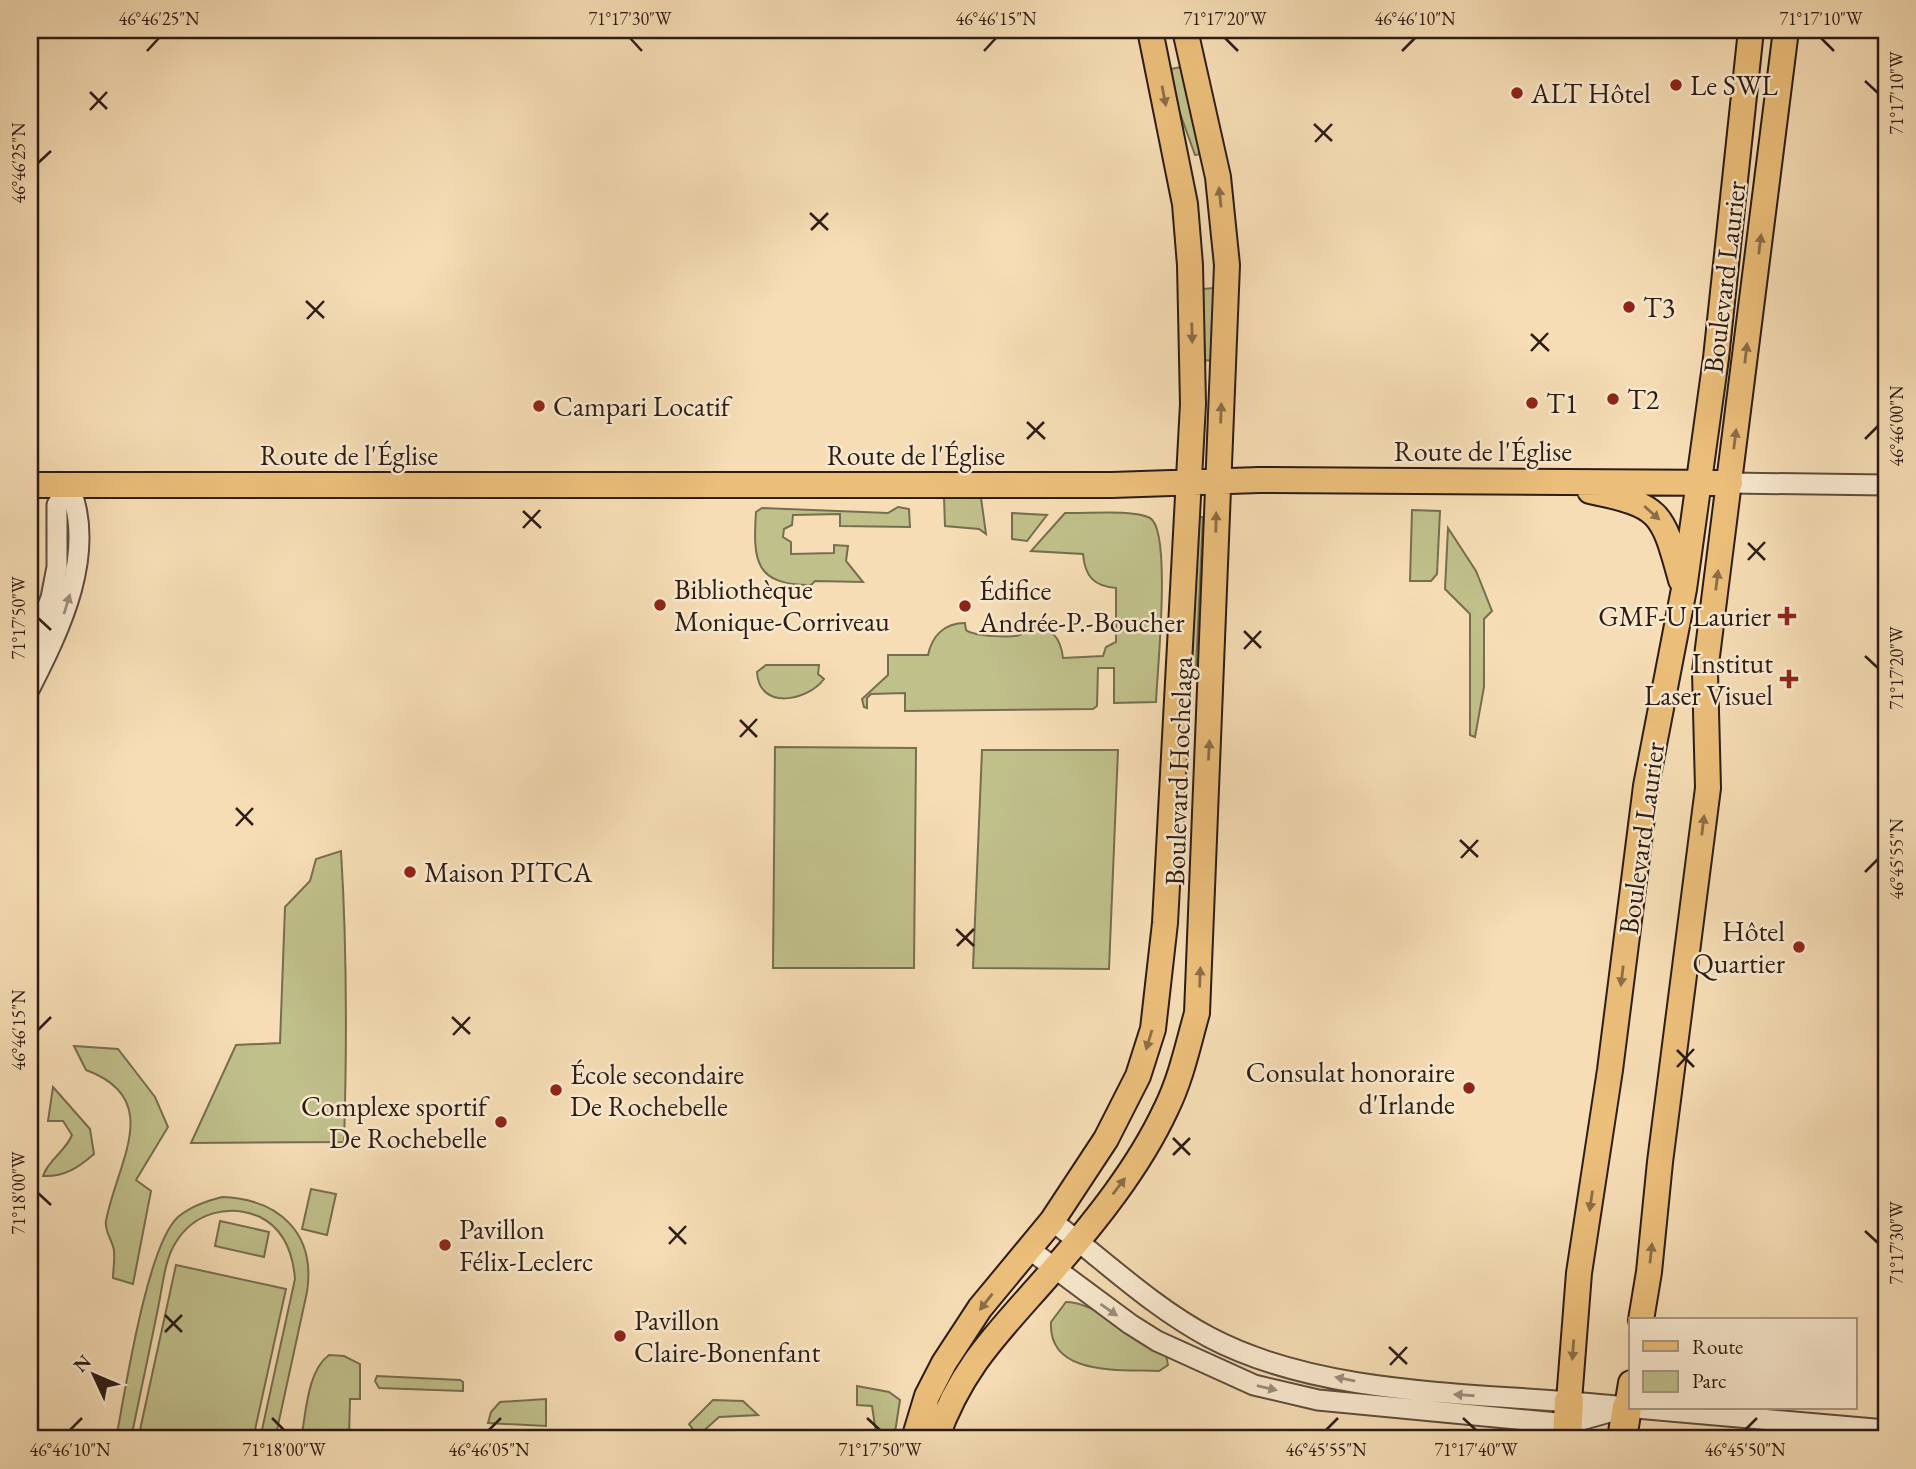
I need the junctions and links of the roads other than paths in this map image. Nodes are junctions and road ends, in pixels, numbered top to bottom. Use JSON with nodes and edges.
{"nodes":[{"id":1,"x":1150,"y":30,"type":"edge"},
{"id":2,"x":1185,"y":30,"type":"edge"},
{"id":3,"x":1751,"y":30,"type":"edge"},
{"id":4,"x":1786,"y":30,"type":"edge"},
{"id":5,"x":1541,"y":481,"type":"junction"},
{"id":6,"x":1697,"y":481,"type":"junction"},
{"id":7,"x":1187,"y":482,"type":"junction"},
{"id":8,"x":1217,"y":482,"type":"junction"},
{"id":9,"x":1730,"y":483,"type":"junction"},
{"id":10,"x":30,"y":485,"type":"edge"},
{"id":11,"x":69,"y":485,"type":"junction"},
{"id":12,"x":1886,"y":485,"type":"edge"},
{"id":13,"x":1684,"y":589,"type":"junction"},
{"id":14,"x":30,"y":649,"type":"edge"},
{"id":15,"x":30,"y":688,"type":"edge"},
{"id":16,"x":1052,"y":1221,"type":"junction"},
{"id":17,"x":1077,"y":1240,"type":"junction"},
{"id":18,"x":1029,"y":1250,"type":"junction"},
{"id":19,"x":1053,"y":1270,"type":"junction"},
{"id":20,"x":1641,"y":1318,"type":"edge"},
{"id":21,"x":1629,"y":1402,"type":"edge"},
{"id":22,"x":1629,"y":1409,"type":"edge"},
{"id":23,"x":1696,"y":1410,"type":"edge"},
{"id":24,"x":1568,"y":1421,"type":"edge"},
{"id":25,"x":1886,"y":1430,"type":"edge"},
{"id":26,"x":1861,"y":1433,"type":"edge"},
{"id":27,"x":914,"y":1439,"type":"edge"},
{"id":28,"x":936,"y":1439,"type":"edge"},
{"id":29,"x":1622,"y":1439,"type":"edge"}],
"edges":[{"from":1,"to":7,"type":"main road","name":"Boulevard Hochelaga","one_way":true},
{"from":8,"to":2,"type":"main road","name":"Boulevard Hochelaga","one_way":true},
{"from":3,"to":6,"type":"main road","name":"Boulevard Laurier"},
{"from":9,"to":4,"type":"main road","name":"Boulevard Laurier","one_way":true},
{"from":5,"to":6,"type":"main road","name":"Route de l'Église"},
{"from":5,"to":8,"type":"main road","name":"Route de l'Église"},
{"from":5,"to":13,"type":"main road","one_way":true},
{"from":6,"to":9,"type":"main road","name":"Route de l'Église"},
{"from":6,"to":13,"type":"main road","name":"Boulevard Laurier"},
{"from":7,"to":8,"type":"main road","name":"Route de l'Église"},
{"from":7,"to":11,"type":"main road","name":"Route de l'Église"},
{"from":7,"to":16,"type":"main road","name":"Boulevard Hochelaga","one_way":true},
{"from":17,"to":8,"type":"main road","name":"Boulevard Hochelaga","one_way":true},
{"from":9,"to":12,"type":"street","name":"Route de l'Église"},
{"from":20,"to":9,"type":"main road","name":"Boulevard Laurier","one_way":true},
{"from":10,"to":11,"type":"main road","name":"Route de l'Église"},
{"from":11,"to":14,"type":"street"},
{"from":15,"to":11,"type":"street","one_way":true},
{"from":13,"to":24,"type":"main road","name":"Boulevard Laurier","one_way":true},
{"from":16,"to":17,"type":"street"},
{"from":16,"to":18,"type":"main road","name":"Boulevard Hochelaga"},
{"from":17,"to":19,"type":"main road","name":"Boulevard Hochelaga"},
{"from":24,"to":17,"type":"street","one_way":true},
{"from":18,"to":19,"type":"street"},
{"from":18,"to":27,"type":"main road","name":"Boulevard Hochelaga","one_way":true},
{"from":19,"to":24,"type":"street","one_way":true},
{"from":19,"to":28,"type":"main road","name":"Boulevard Hochelaga"},
{"from":21,"to":24,"type":"street"},
{"from":22,"to":29,"type":"highway"},
{"from":23,"to":26,"type":"street"},
{"from":25,"to":26,"type":"street"}]}
